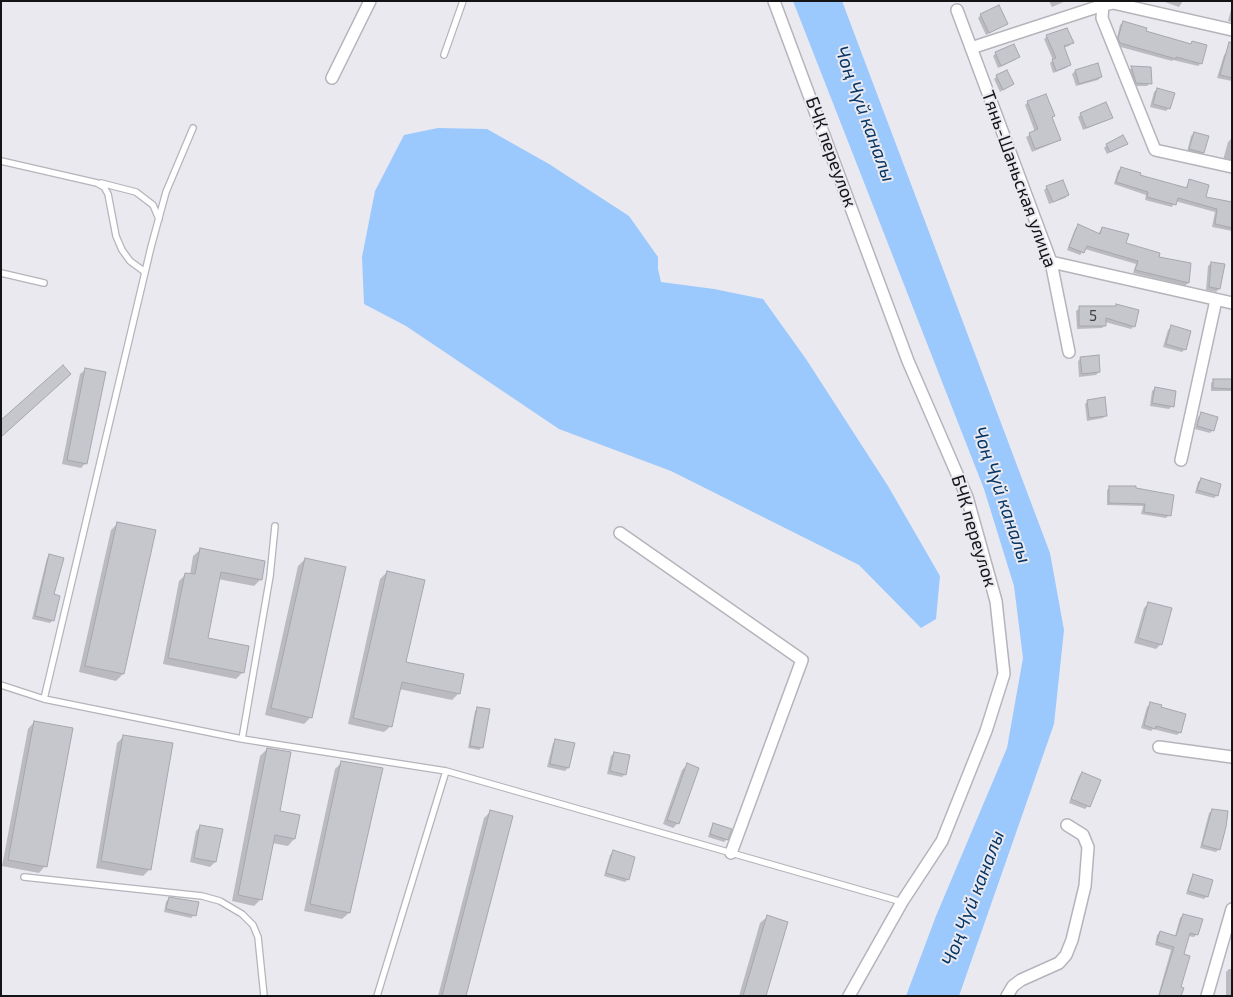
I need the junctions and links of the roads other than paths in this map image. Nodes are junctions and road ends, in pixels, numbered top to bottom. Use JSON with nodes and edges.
{"nodes":[{"id":1,"x":370,"y":1,"type":"edge"},
{"id":2,"x":463,"y":1,"type":"edge"},
{"id":3,"x":774,"y":1,"type":"edge"},
{"id":4,"x":1102,"y":3,"type":"edge"},
{"id":5,"x":957,"y":10,"type":"dead end"},
{"id":6,"x":1232,"y":30,"type":"edge"},
{"id":7,"x":971,"y":48,"type":"junction"},
{"id":8,"x":444,"y":55,"type":"dead end"},
{"id":9,"x":332,"y":78,"type":"dead end"},
{"id":10,"x":193,"y":128,"type":"dead end"},
{"id":11,"x":1,"y":161,"type":"edge"},
{"id":12,"x":1232,"y":167,"type":"edge"},
{"id":13,"x":97,"y":183,"type":"junction"},
{"id":14,"x":159,"y":219,"type":"junction"},
{"id":15,"x":1051,"y":262,"type":"junction"},
{"id":16,"x":145,"y":272,"type":"junction"},
{"id":17,"x":1,"y":273,"type":"edge"},
{"id":18,"x":44,"y":283,"type":"dead end"},
{"id":19,"x":1216,"y":300,"type":"junction"},
{"id":20,"x":1232,"y":303,"type":"edge"},
{"id":21,"x":1069,"y":352,"type":"dead end"},
{"id":22,"x":1181,"y":460,"type":"dead end"},
{"id":23,"x":275,"y":526,"type":"dead end"},
{"id":24,"x":620,"y":533,"type":"dead end"},
{"id":25,"x":1,"y":685,"type":"edge"},
{"id":26,"x":44,"y":699,"type":"junction"},
{"id":27,"x":242,"y":739,"type":"junction"},
{"id":28,"x":1159,"y":747,"type":"dead end"},
{"id":29,"x":1232,"y":757,"type":"edge"},
{"id":30,"x":446,"y":771,"type":"junction"},
{"id":31,"x":1067,"y":825,"type":"dead end"},
{"id":32,"x":731,"y":853,"type":"junction"},
{"id":33,"x":24,"y":877,"type":"dead end"},
{"id":34,"x":902,"y":902,"type":"junction"},
{"id":35,"x":1232,"y":909,"type":"edge"},
{"id":36,"x":264,"y":996,"type":"edge"},
{"id":37,"x":378,"y":996,"type":"edge"},
{"id":38,"x":850,"y":996,"type":"edge"},
{"id":39,"x":1007,"y":996,"type":"edge"},
{"id":40,"x":1207,"y":996,"type":"edge"}],
"edges":[{"from":1,"to":9,"type":"street"},
{"from":2,"to":8,"type":"lane"},
{"from":3,"to":34,"type":"street","name":"БЧК переулок"},
{"from":4,"to":6,"type":"street"},
{"from":4,"to":7,"type":"street"},
{"from":4,"to":12,"type":"street"},
{"from":5,"to":7,"type":"street","name":"Тянь-Шаньская улица"},
{"from":7,"to":15,"type":"street","name":"Тянь-Шаньская улица"},
{"from":10,"to":14,"type":"lane"},
{"from":11,"to":13,"type":"lane"},
{"from":13,"to":14,"type":"lane"},
{"from":13,"to":16,"type":"lane"},
{"from":14,"to":16,"type":"lane"},
{"from":15,"to":19,"type":"street"},
{"from":15,"to":21,"type":"street","name":"Тянь-Шаньская улица"},
{"from":16,"to":26,"type":"lane"},
{"from":17,"to":18,"type":"lane"},
{"from":19,"to":20,"type":"street"},
{"from":19,"to":22,"type":"street"},
{"from":23,"to":27,"type":"lane"},
{"from":24,"to":32,"type":"street"},
{"from":25,"to":26,"type":"lane"},
{"from":26,"to":27,"type":"lane"},
{"from":27,"to":30,"type":"lane"},
{"from":28,"to":29,"type":"street"},
{"from":30,"to":32,"type":"lane"},
{"from":30,"to":37,"type":"lane"},
{"from":31,"to":39,"type":"street"},
{"from":32,"to":34,"type":"lane"},
{"from":33,"to":36,"type":"lane"},
{"from":34,"to":38,"type":"street","name":"БЧК переулок"},
{"from":35,"to":40,"type":"street"}]}
